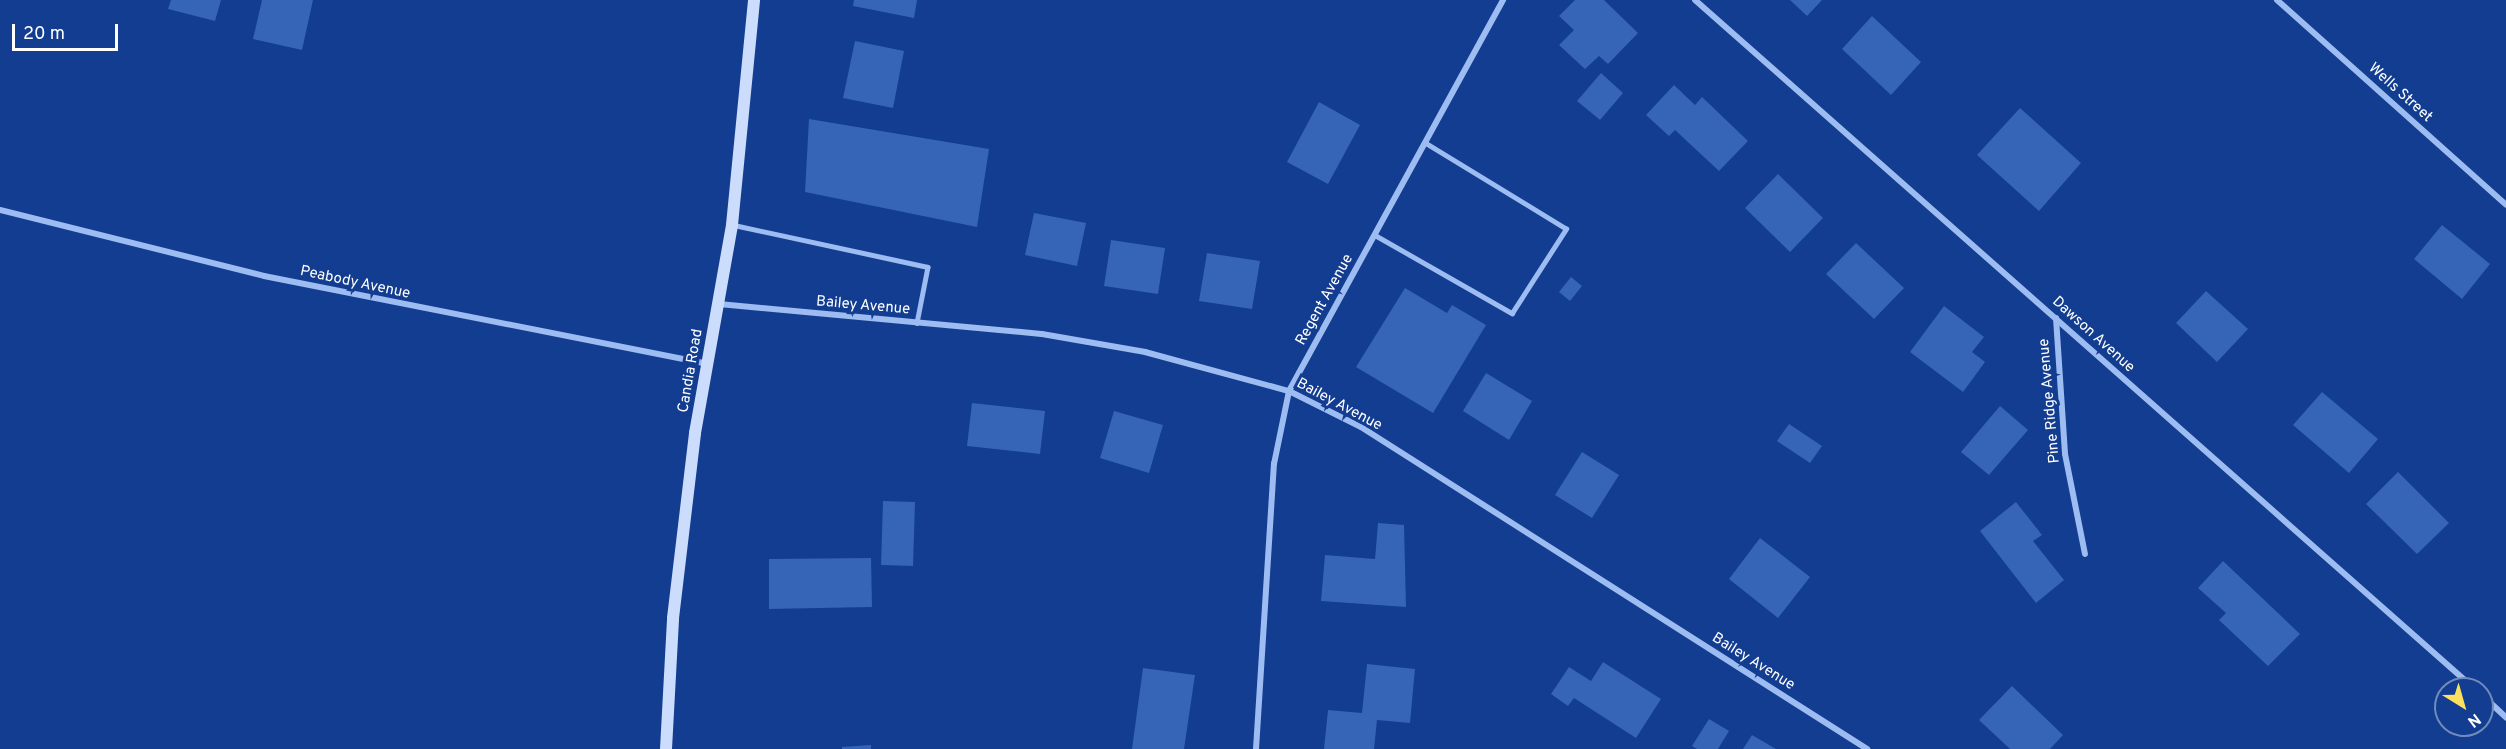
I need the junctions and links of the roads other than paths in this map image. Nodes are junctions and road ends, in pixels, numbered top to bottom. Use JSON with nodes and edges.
{"nodes":[{"id":1,"x":750,"y":0,"type":"edge"},
{"id":2,"x":1503,"y":0,"type":"edge"},
{"id":3,"x":1695,"y":0,"type":"edge"},
{"id":4,"x":2277,"y":0,"type":"edge"},
{"id":5,"x":1425,"y":143,"type":"junction"},
{"id":6,"x":2506,"y":205,"type":"edge"},
{"id":7,"x":0,"y":210,"type":"edge"},
{"id":8,"x":732,"y":225,"type":"junction"},
{"id":9,"x":1375,"y":235,"type":"junction"},
{"id":10,"x":719,"y":304,"type":"junction"},
{"id":11,"x":2056,"y":318,"type":"junction"},
{"id":12,"x":917,"y":323,"type":"junction"},
{"id":13,"x":708,"y":364,"type":"junction"},
{"id":14,"x":1289,"y":391,"type":"junction"},
{"id":15,"x":2085,"y":554,"type":"dead end"},
{"id":16,"x":2461,"y":677,"type":"edge"},
{"id":17,"x":2494,"y":706,"type":"edge"},
{"id":18,"x":2506,"y":717,"type":"edge"},
{"id":19,"x":666,"y":749,"type":"edge"},
{"id":20,"x":1257,"y":749,"type":"edge"},
{"id":21,"x":1868,"y":749,"type":"edge"}],
"edges":[{"from":1,"to":8,"type":"main road","name":"Candia Road"},
{"from":2,"to":5,"type":"street","name":"Regent Avenue"},
{"from":3,"to":11,"type":"street","name":"Dawson Avenue"},
{"from":4,"to":6,"type":"street","name":"Wells Street"},
{"from":5,"to":9,"type":"street","name":"Regent Avenue"},
{"from":5,"to":9,"type":"lane"},
{"from":7,"to":13,"type":"street","name":"Peabody Avenue"},
{"from":8,"to":10,"type":"main road","name":"Candia Road"},
{"from":8,"to":12,"type":"lane"},
{"from":9,"to":14,"type":"street","name":"Regent Avenue"},
{"from":10,"to":12,"type":"street","name":"Bailey Avenue"},
{"from":10,"to":13,"type":"main road","name":"Candia Road"},
{"from":11,"to":15,"type":"street","name":"Pine Ridge Avenue"},
{"from":11,"to":16,"type":"street","name":"Dawson Avenue"},
{"from":12,"to":14,"type":"street","name":"Bailey Avenue"},
{"from":13,"to":19,"type":"main road","name":"Candia Road"},
{"from":14,"to":20,"type":"street","name":"Regent Avenue"},
{"from":14,"to":21,"type":"street","name":"Bailey Avenue"},
{"from":17,"to":18,"type":"street"}]}
